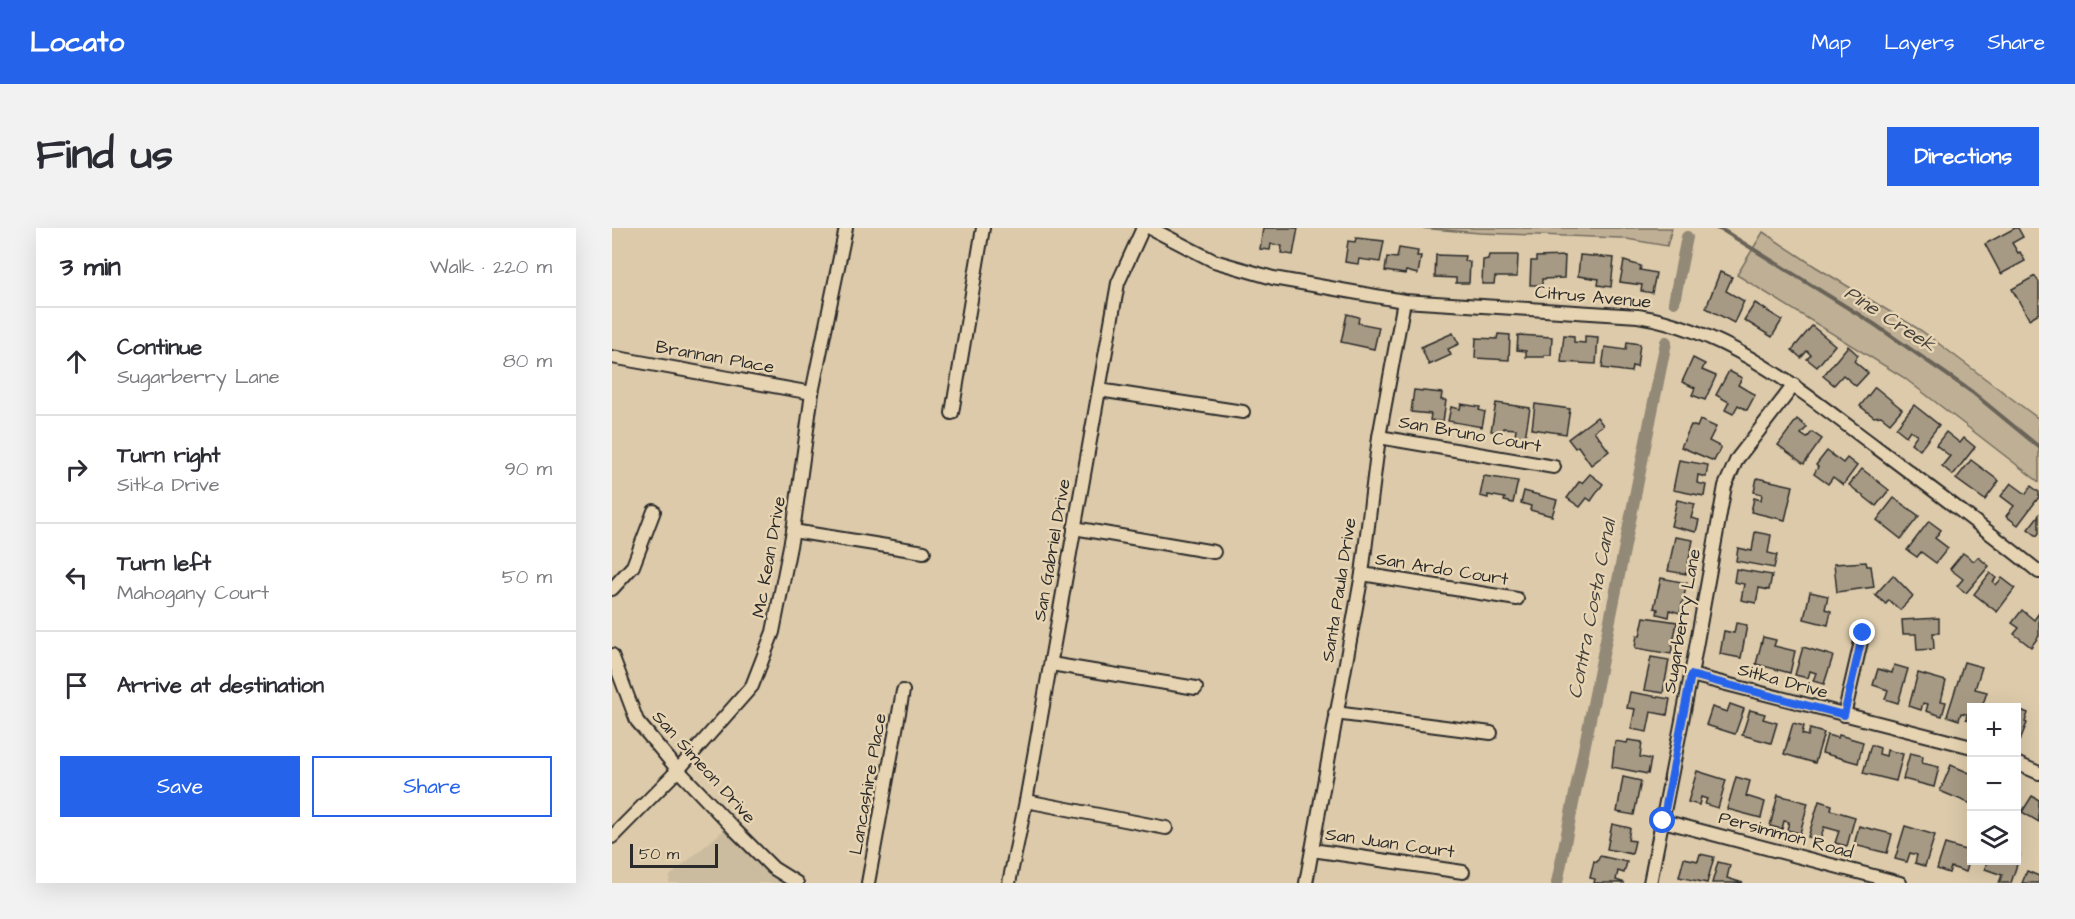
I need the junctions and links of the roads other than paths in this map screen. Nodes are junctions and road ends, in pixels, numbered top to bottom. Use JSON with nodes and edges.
{"nodes":[{"id":1,"x":846,"y":228,"type":"edge"},
{"id":2,"x":983,"y":228,"type":"edge"},
{"id":3,"x":1143,"y":228,"type":"edge"},
{"id":4,"x":1150,"y":228,"type":"edge"},
{"id":5,"x":1404,"y":302,"type":"junction"},
{"id":6,"x":612,"y":357,"type":"edge"},
{"id":7,"x":1794,"y":385,"type":"junction"},
{"id":8,"x":1099,"y":390,"type":"junction"},
{"id":9,"x":812,"y":393,"type":"junction"},
{"id":10,"x":1243,"y":412,"type":"dead end"},
{"id":11,"x":952,"y":413,"type":"dead end"},
{"id":12,"x":1379,"y":437,"type":"junction"},
{"id":13,"x":1554,"y":467,"type":"dead end"},
{"id":14,"x":654,"y":511,"type":"dead end"},
{"id":15,"x":1074,"y":528,"type":"junction"},
{"id":16,"x":794,"y":531,"type":"junction"},
{"id":17,"x":924,"y":552,"type":"dead end"},
{"id":18,"x":1214,"y":552,"type":"dead end"},
{"id":19,"x":2039,"y":572,"type":"edge"},
{"id":20,"x":1362,"y":574,"type":"junction"},
{"id":21,"x":612,"y":589,"type":"edge"},
{"id":22,"x":1517,"y":600,"type":"dead end"},
{"id":23,"x":1863,"y":633,"type":"dead end"},
{"id":24,"x":612,"y":655,"type":"edge"},
{"id":25,"x":1051,"y":664,"type":"junction"},
{"id":26,"x":1691,"y":675,"type":"junction"},
{"id":27,"x":1196,"y":688,"type":"dead end"},
{"id":28,"x":903,"y":691,"type":"dead end"},
{"id":29,"x":1335,"y":713,"type":"junction"},
{"id":30,"x":1844,"y":715,"type":"junction"},
{"id":31,"x":1491,"y":733,"type":"dead end"},
{"id":32,"x":1967,"y":746,"type":"edge"},
{"id":33,"x":2021,"y":765,"type":"edge"},
{"id":34,"x":678,"y":770,"type":"junction"},
{"id":35,"x":2039,"y":773,"type":"edge"},
{"id":36,"x":1026,"y":801,"type":"junction"},
{"id":37,"x":1663,"y":821,"type":"junction"},
{"id":38,"x":1166,"y":828,"type":"dead end"},
{"id":39,"x":612,"y":837,"type":"edge"},
{"id":40,"x":1312,"y":850,"type":"junction"},
{"id":41,"x":1463,"y":872,"type":"dead end"},
{"id":42,"x":797,"y":883,"type":"edge"},
{"id":43,"x":868,"y":883,"type":"edge"},
{"id":44,"x":1010,"y":883,"type":"edge"},
{"id":45,"x":1306,"y":883,"type":"edge"},
{"id":46,"x":1650,"y":883,"type":"edge"},
{"id":47,"x":1900,"y":883,"type":"edge"}],
"edges":[{"from":1,"to":9,"type":"street","name":"Mc Kean Drive"},
{"from":2,"to":11,"type":"street"},
{"from":3,"to":8,"type":"street","name":"San Gabriel Drive"},
{"from":4,"to":5,"type":"street","name":"Citrus Avenue"},
{"from":5,"to":7,"type":"street","name":"Citrus Avenue"},
{"from":5,"to":12,"type":"street","name":"Santa Paula Drive"},
{"from":6,"to":9,"type":"street","name":"Brannan Place"},
{"from":7,"to":19,"type":"street","name":"Citrus Avenue"},
{"from":7,"to":26,"type":"street","name":"Sugarberry Lane"},
{"from":8,"to":10,"type":"street"},
{"from":8,"to":15,"type":"street","name":"San Gabriel Drive"},
{"from":9,"to":16,"type":"street","name":"Mc Kean Drive"},
{"from":12,"to":13,"type":"street","name":"San Bruno Court"},
{"from":12,"to":20,"type":"street","name":"Santa Paula Drive"},
{"from":14,"to":21,"type":"street"},
{"from":15,"to":18,"type":"street"},
{"from":15,"to":25,"type":"street","name":"San Gabriel Drive"},
{"from":16,"to":17,"type":"street"},
{"from":16,"to":34,"type":"street","name":"Mc Kean Drive"},
{"from":20,"to":22,"type":"street","name":"San Ardo Court"},
{"from":20,"to":29,"type":"street","name":"Santa Paula Drive"},
{"from":23,"to":30,"type":"street"},
{"from":24,"to":34,"type":"street","name":"San Simeon Drive"},
{"from":25,"to":27,"type":"street"},
{"from":25,"to":36,"type":"street","name":"San Gabriel Drive"},
{"from":26,"to":30,"type":"street","name":"Sitka Drive"},
{"from":26,"to":37,"type":"street","name":"Sugarberry Lane"},
{"from":28,"to":43,"type":"street","name":"Lancashire Place"},
{"from":29,"to":31,"type":"street"},
{"from":29,"to":40,"type":"street","name":"Santa Paula Drive"},
{"from":30,"to":32,"type":"street","name":"Sitka Drive"},
{"from":33,"to":35,"type":"street"},
{"from":34,"to":39,"type":"street","name":"Mc Kean Drive"},
{"from":34,"to":42,"type":"street","name":"San Simeon Drive"},
{"from":36,"to":38,"type":"street"},
{"from":36,"to":44,"type":"street","name":"San Gabriel Drive"},
{"from":37,"to":46,"type":"street","name":"Sugarberry Lane"},
{"from":37,"to":47,"type":"street","name":"Persimmon Road"},
{"from":40,"to":41,"type":"street","name":"San Juan Court"},
{"from":40,"to":45,"type":"street","name":"Santa Paula Drive"}]}
